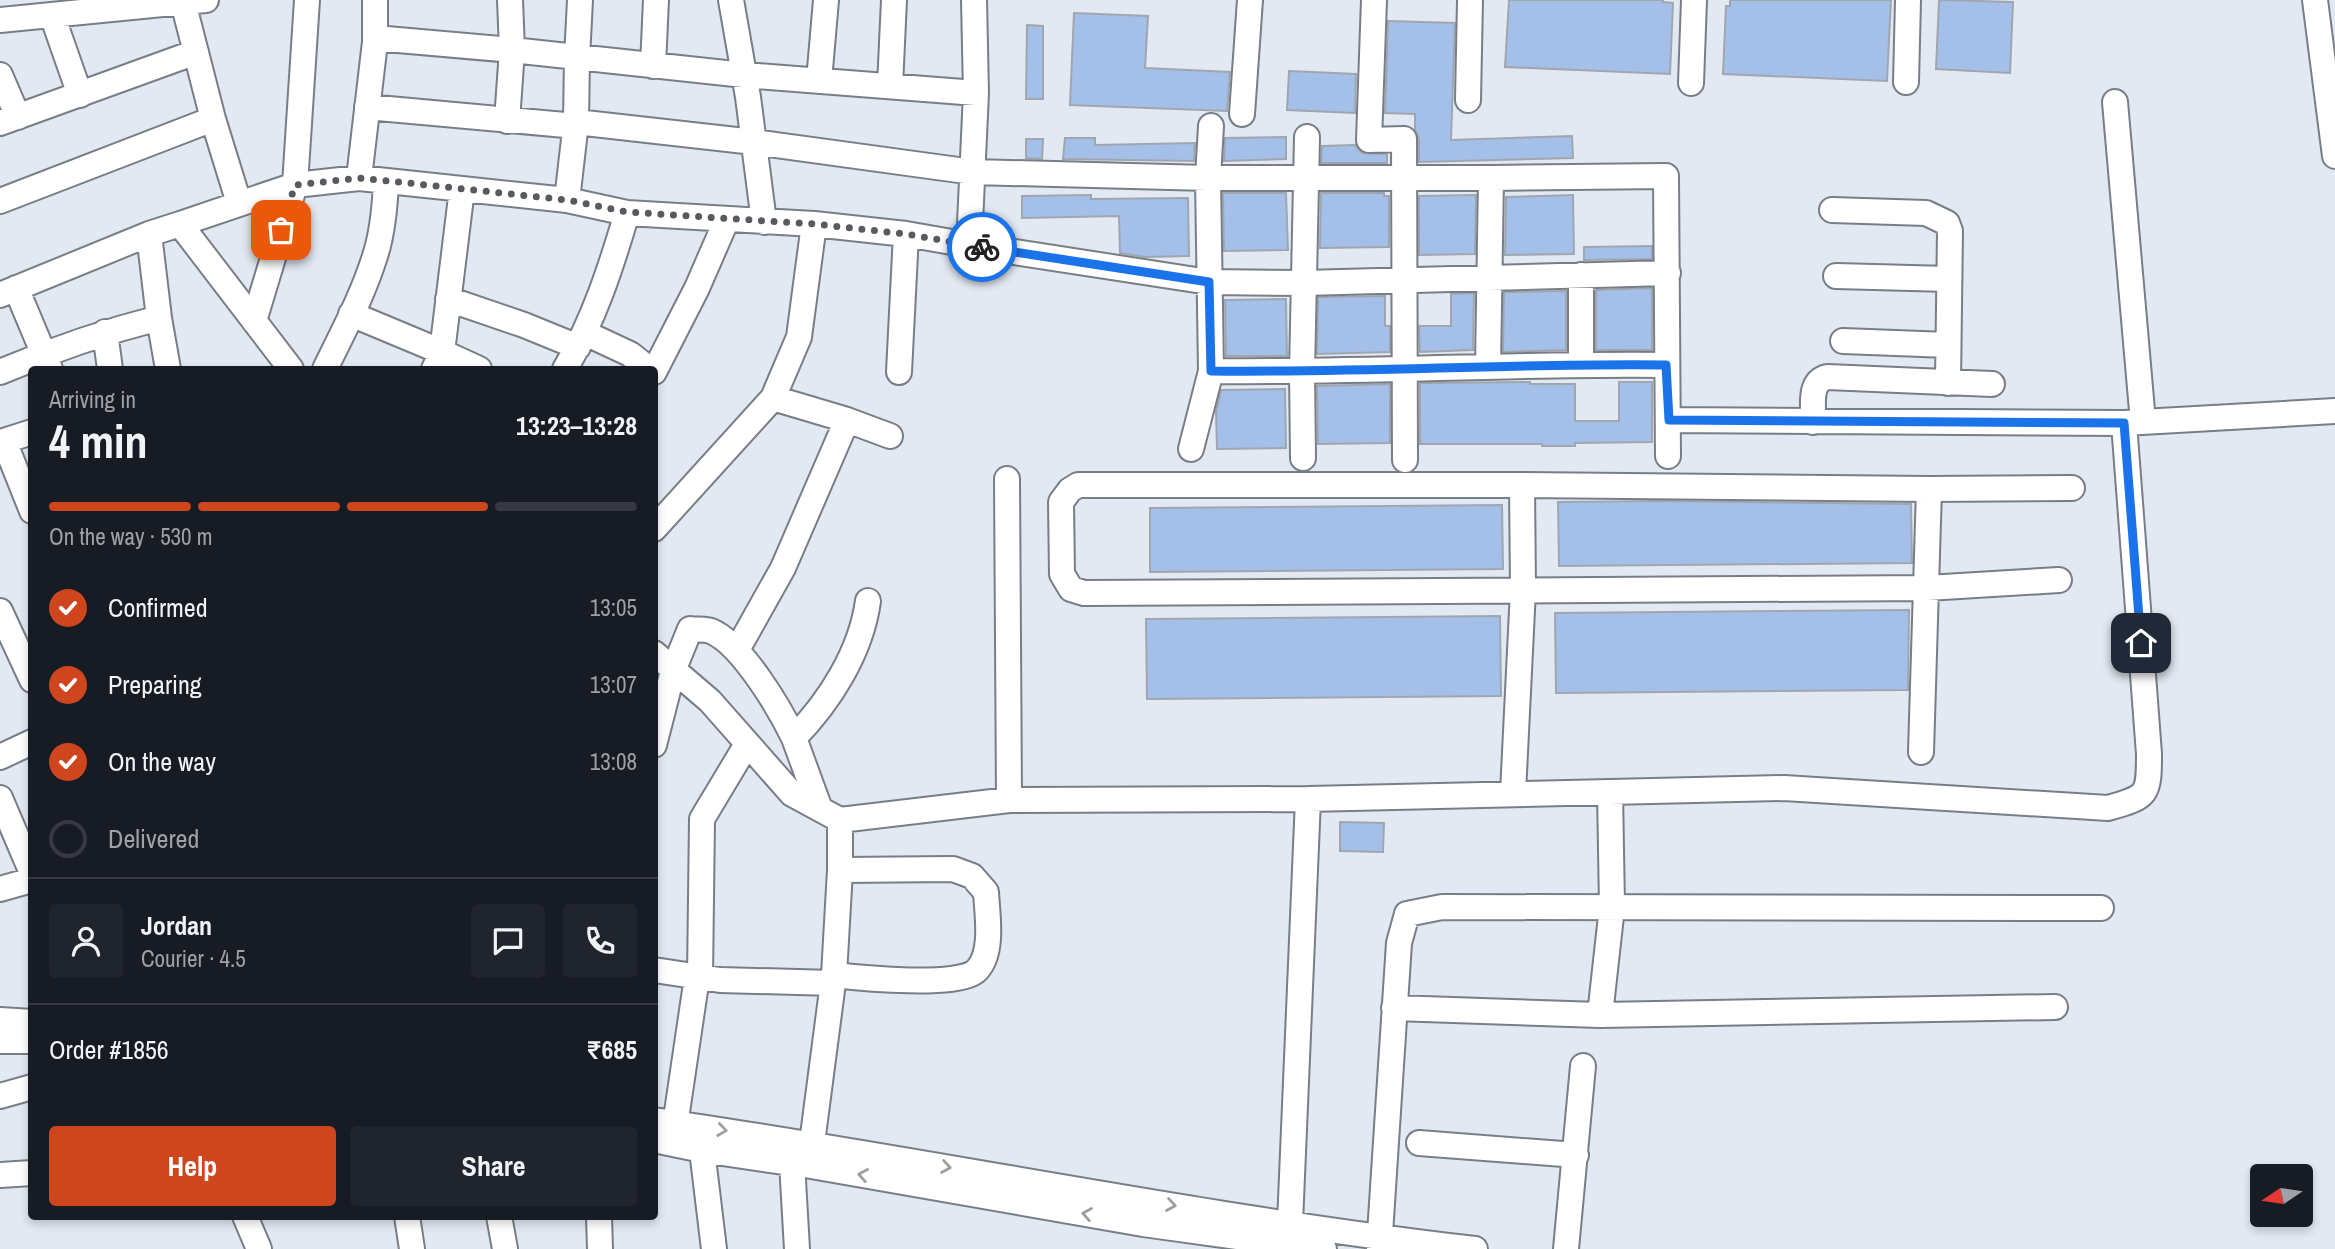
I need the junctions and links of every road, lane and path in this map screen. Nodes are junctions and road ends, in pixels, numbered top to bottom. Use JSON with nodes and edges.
{"nodes":[{"id":1,"x":307,"y":0,"type":"edge"},
{"id":2,"x":375,"y":0,"type":"edge"},
{"id":3,"x":510,"y":0,"type":"edge"},
{"id":4,"x":580,"y":0,"type":"edge"},
{"id":5,"x":656,"y":0,"type":"edge"},
{"id":6,"x":731,"y":0,"type":"edge"},
{"id":7,"x":826,"y":0,"type":"edge"},
{"id":8,"x":894,"y":0,"type":"edge"},
{"id":9,"x":974,"y":0,"type":"edge"},
{"id":10,"x":1250,"y":0,"type":"edge"},
{"id":11,"x":1374,"y":0,"type":"edge"},
{"id":12,"x":1469,"y":0,"type":"edge"},
{"id":13,"x":1694,"y":0,"type":"edge"},
{"id":14,"x":1908,"y":0,"type":"edge"},
{"id":15,"x":2315,"y":0,"type":"edge"},
{"id":16,"x":195,"y":1,"type":"edge"},
{"id":17,"x":52,"y":15,"type":"junction"},
{"id":18,"x":0,"y":20,"type":"edge"},
{"id":19,"x":375,"y":38,"type":"junction"},
{"id":20,"x":512,"y":50,"type":"junction"},
{"id":21,"x":196,"y":52,"type":"junction"},
{"id":22,"x":577,"y":58,"type":"junction"},
{"id":23,"x":653,"y":66,"type":"junction"},
{"id":24,"x":0,"y":75,"type":"edge"},
{"id":25,"x":744,"y":75,"type":"junction"},
{"id":26,"x":819,"y":81,"type":"junction"},
{"id":27,"x":1906,"y":82,"type":"dead end"},
{"id":28,"x":1691,"y":83,"type":"dead end"},
{"id":29,"x":890,"y":86,"type":"junction"},
{"id":30,"x":976,"y":93,"type":"junction"},
{"id":31,"x":80,"y":95,"type":"junction"},
{"id":32,"x":1468,"y":100,"type":"dead end"},
{"id":33,"x":2115,"y":102,"type":"dead end"},
{"id":34,"x":367,"y":107,"type":"junction"},
{"id":35,"x":1242,"y":114,"type":"dead end"},
{"id":36,"x":213,"y":118,"type":"junction"},
{"id":37,"x":9,"y":120,"type":"edge"},
{"id":38,"x":507,"y":121,"type":"junction"},
{"id":39,"x":576,"y":124,"type":"junction"},
{"id":40,"x":1211,"y":126,"type":"dead end"},
{"id":41,"x":1307,"y":136,"type":"dead end"},
{"id":42,"x":754,"y":142,"type":"junction"},
{"id":43,"x":2335,"y":156,"type":"edge"},
{"id":44,"x":973,"y":172,"type":"junction"},
{"id":45,"x":1305,"y":177,"type":"junction"},
{"id":46,"x":1403,"y":177,"type":"junction"},
{"id":47,"x":359,"y":178,"type":"junction"},
{"id":48,"x":1208,"y":178,"type":"junction"},
{"id":49,"x":1491,"y":178,"type":"junction"},
{"id":50,"x":386,"y":181,"type":"junction"},
{"id":51,"x":295,"y":185,"type":"junction"},
{"id":52,"x":462,"y":189,"type":"junction"},
{"id":53,"x":567,"y":200,"type":"junction"},
{"id":54,"x":0,"y":201,"type":"edge"},
{"id":55,"x":239,"y":203,"type":"junction"},
{"id":56,"x":1832,"y":209,"type":"dead end"},
{"id":57,"x":627,"y":212,"type":"junction"},
{"id":58,"x":727,"y":219,"type":"junction"},
{"id":59,"x":764,"y":222,"type":"junction"},
{"id":60,"x":180,"y":224,"type":"junction"},
{"id":61,"x":814,"y":224,"type":"junction"},
{"id":62,"x":149,"y":234,"type":"junction"},
{"id":63,"x":906,"y":234,"type":"junction"},
{"id":64,"x":969,"y":245,"type":"junction"},
{"id":65,"x":1668,"y":273,"type":"junction"},
{"id":66,"x":1581,"y":275,"type":"junction"},
{"id":67,"x":1489,"y":276,"type":"junction"},
{"id":68,"x":1836,"y":276,"type":"dead end"},
{"id":69,"x":1403,"y":279,"type":"junction"},
{"id":70,"x":1949,"y":279,"type":"junction"},
{"id":71,"x":1209,"y":282,"type":"junction"},
{"id":72,"x":1304,"y":283,"type":"junction"},
{"id":73,"x":8,"y":291,"type":"edge"},
{"id":74,"x":449,"y":299,"type":"junction"},
{"id":75,"x":351,"y":314,"type":"junction"},
{"id":76,"x":159,"y":318,"type":"junction"},
{"id":77,"x":254,"y":321,"type":"junction"},
{"id":78,"x":105,"y":332,"type":"junction"},
{"id":79,"x":581,"y":340,"type":"junction"},
{"id":80,"x":1843,"y":341,"type":"dead end"},
{"id":81,"x":1948,"y":345,"type":"junction"},
{"id":82,"x":47,"y":361,"type":"edge"},
{"id":83,"x":438,"y":361,"type":"edge"},
{"id":84,"x":1581,"y":364,"type":"junction"},
{"id":85,"x":1666,"y":365,"type":"junction"},
{"id":86,"x":110,"y":366,"type":"edge"},
{"id":87,"x":167,"y":366,"type":"edge"},
{"id":88,"x":289,"y":366,"type":"edge"},
{"id":89,"x":326,"y":366,"type":"edge"},
{"id":90,"x":464,"y":366,"type":"edge"},
{"id":91,"x":567,"y":366,"type":"edge"},
{"id":92,"x":645,"y":366,"type":"edge"},
{"id":93,"x":657,"y":366,"type":"edge"},
{"id":94,"x":1488,"y":367,"type":"junction"},
{"id":95,"x":1403,"y":369,"type":"junction"},
{"id":96,"x":1211,"y":371,"type":"junction"},
{"id":97,"x":0,"y":372,"type":"edge"},
{"id":98,"x":899,"y":372,"type":"dead end"},
{"id":99,"x":1302,"y":372,"type":"junction"},
{"id":100,"x":1948,"y":383,"type":"junction"},
{"id":101,"x":1992,"y":384,"type":"dead end"},
{"id":102,"x":773,"y":398,"type":"junction"},
{"id":103,"x":2335,"y":411,"type":"edge"},
{"id":104,"x":847,"y":420,"type":"junction"},
{"id":105,"x":1669,"y":420,"type":"junction"},
{"id":106,"x":1813,"y":422,"type":"junction"},
{"id":107,"x":2134,"y":422,"type":"junction"},
{"id":108,"x":28,"y":433,"type":"edge"},
{"id":109,"x":890,"y":436,"type":"dead end"},
{"id":110,"x":2,"y":442,"type":"edge"},
{"id":111,"x":1191,"y":449,"type":"dead end"},
{"id":112,"x":1668,"y":456,"type":"dead end"},
{"id":113,"x":1303,"y":458,"type":"dead end"},
{"id":114,"x":1405,"y":460,"type":"dead end"},
{"id":115,"x":1007,"y":479,"type":"dead end"},
{"id":116,"x":1522,"y":485,"type":"junction"},
{"id":117,"x":2071,"y":488,"type":"dead end"},
{"id":118,"x":1929,"y":489,"type":"junction"},
{"id":119,"x":28,"y":502,"type":"edge"},
{"id":120,"x":658,"y":525,"type":"edge"},
{"id":121,"x":2059,"y":580,"type":"dead end"},
{"id":122,"x":1927,"y":588,"type":"junction"},
{"id":123,"x":1523,"y":590,"type":"junction"},
{"id":124,"x":868,"y":601,"type":"dead end"},
{"id":125,"x":0,"y":611,"type":"edge"},
{"id":126,"x":737,"y":650,"type":"junction"},
{"id":127,"x":658,"y":657,"type":"edge"},
{"id":128,"x":28,"y":671,"type":"edge"},
{"id":129,"x":673,"y":671,"type":"junction"},
{"id":130,"x":658,"y":729,"type":"edge"},
{"id":131,"x":794,"y":738,"type":"junction"},
{"id":132,"x":28,"y":744,"type":"edge"},
{"id":133,"x":747,"y":744,"type":"junction"},
{"id":134,"x":1921,"y":752,"type":"dead end"},
{"id":135,"x":0,"y":757,"type":"edge"},
{"id":136,"x":1610,"y":792,"type":"junction"},
{"id":137,"x":1513,"y":793,"type":"junction"},
{"id":138,"x":0,"y":798,"type":"edge"},
{"id":139,"x":1308,"y":799,"type":"junction"},
{"id":140,"x":1009,"y":800,"type":"junction"},
{"id":141,"x":830,"y":815,"type":"junction"},
{"id":142,"x":28,"y":864,"type":"edge"},
{"id":143,"x":840,"y":870,"type":"junction"},
{"id":144,"x":28,"y":881,"type":"edge"},
{"id":145,"x":0,"y":889,"type":"edge"},
{"id":146,"x":1612,"y":907,"type":"junction"},
{"id":147,"x":2101,"y":908,"type":"dead end"},
{"id":148,"x":658,"y":971,"type":"edge"},
{"id":149,"x":697,"y":977,"type":"junction"},
{"id":150,"x":834,"y":979,"type":"junction"},
{"id":151,"x":2055,"y":1007,"type":"dead end"},
{"id":152,"x":1394,"y":1008,"type":"junction"},
{"id":153,"x":1600,"y":1015,"type":"junction"},
{"id":154,"x":0,"y":1020,"type":"edge"},
{"id":155,"x":28,"y":1022,"type":"edge"},
{"id":156,"x":0,"y":1041,"type":"edge"},
{"id":157,"x":28,"y":1041,"type":"edge"},
{"id":158,"x":1583,"y":1066,"type":"dead end"},
{"id":159,"x":28,"y":1088,"type":"edge"},
{"id":160,"x":0,"y":1096,"type":"edge"},
{"id":161,"x":664,"y":1132,"type":"edge"},
{"id":162,"x":812,"y":1143,"type":"junction"},
{"id":163,"x":1419,"y":1143,"type":"dead end"},
{"id":164,"x":702,"y":1150,"type":"junction"},
{"id":165,"x":1576,"y":1155,"type":"junction"},
{"id":166,"x":792,"y":1163,"type":"junction"},
{"id":167,"x":28,"y":1173,"type":"edge"},
{"id":168,"x":0,"y":1175,"type":"edge"},
{"id":169,"x":247,"y":1220,"type":"edge"},
{"id":170,"x":408,"y":1220,"type":"edge"},
{"id":171,"x":500,"y":1220,"type":"edge"},
{"id":172,"x":599,"y":1220,"type":"edge"},
{"id":173,"x":1290,"y":1223,"type":"junction"},
{"id":174,"x":1379,"y":1243,"type":"edge"},
{"id":175,"x":259,"y":1249,"type":"edge"},
{"id":176,"x":412,"y":1249,"type":"edge"},
{"id":177,"x":505,"y":1249,"type":"edge"},
{"id":178,"x":600,"y":1249,"type":"edge"},
{"id":179,"x":714,"y":1249,"type":"edge"},
{"id":180,"x":797,"y":1249,"type":"edge"},
{"id":181,"x":1324,"y":1249,"type":"edge"},
{"id":182,"x":1475,"y":1249,"type":"edge"},
{"id":183,"x":1566,"y":1249,"type":"edge"}],
"edges":[{"from":1,"to":51,"type":"street"},
{"from":2,"to":19,"type":"street"},
{"from":3,"to":20,"type":"street"},
{"from":4,"to":22,"type":"street"},
{"from":5,"to":23,"type":"street"},
{"from":6,"to":25,"type":"street"},
{"from":7,"to":26,"type":"street"},
{"from":8,"to":29,"type":"street"},
{"from":9,"to":30,"type":"street"},
{"from":10,"to":35,"type":"street"},
{"from":11,"to":46,"type":"street"},
{"from":12,"to":32,"type":"street"},
{"from":13,"to":28,"type":"street"},
{"from":14,"to":27,"type":"street"},
{"from":15,"to":43,"type":"street"},
{"from":16,"to":17,"type":"street"},
{"from":16,"to":21,"type":"street"},
{"from":17,"to":18,"type":"street"},
{"from":17,"to":31,"type":"street"},
{"from":19,"to":20,"type":"street"},
{"from":19,"to":34,"type":"street"},
{"from":20,"to":22,"type":"street"},
{"from":20,"to":38,"type":"street"},
{"from":21,"to":31,"type":"street"},
{"from":21,"to":36,"type":"street"},
{"from":22,"to":23,"type":"street"},
{"from":22,"to":39,"type":"street"},
{"from":23,"to":25,"type":"street"},
{"from":24,"to":37,"type":"street"},
{"from":25,"to":26,"type":"street"},
{"from":25,"to":42,"type":"street"},
{"from":26,"to":29,"type":"street"},
{"from":29,"to":30,"type":"street"},
{"from":30,"to":44,"type":"street"},
{"from":31,"to":37,"type":"street"},
{"from":33,"to":107,"type":"street"},
{"from":34,"to":38,"type":"street"},
{"from":34,"to":47,"type":"street"},
{"from":36,"to":54,"type":"street"},
{"from":36,"to":55,"type":"street"},
{"from":38,"to":39,"type":"street"},
{"from":39,"to":42,"type":"street"},
{"from":39,"to":53,"type":"street"},
{"from":40,"to":48,"type":"street"},
{"from":41,"to":45,"type":"street"},
{"from":42,"to":44,"type":"street"},
{"from":42,"to":59,"type":"street"},
{"from":44,"to":48,"type":"street"},
{"from":44,"to":64,"type":"street"},
{"from":45,"to":46,"type":"street"},
{"from":45,"to":48,"type":"street"},
{"from":45,"to":72,"type":"street"},
{"from":46,"to":49,"type":"street"},
{"from":46,"to":69,"type":"street"},
{"from":47,"to":50,"type":"street"},
{"from":47,"to":51,"type":"street"},
{"from":48,"to":71,"type":"street"},
{"from":49,"to":65,"type":"street"},
{"from":49,"to":67,"type":"street"},
{"from":50,"to":52,"type":"street"},
{"from":50,"to":75,"type":"street"},
{"from":51,"to":55,"type":"street"},
{"from":51,"to":77,"type":"street"},
{"from":52,"to":53,"type":"street"},
{"from":52,"to":74,"type":"street"},
{"from":53,"to":57,"type":"street"},
{"from":55,"to":60,"type":"street"},
{"from":56,"to":70,"type":"street"},
{"from":57,"to":58,"type":"street"},
{"from":57,"to":79,"type":"street"},
{"from":58,"to":59,"type":"street"},
{"from":58,"to":93,"type":"street"},
{"from":59,"to":61,"type":"street"},
{"from":60,"to":62,"type":"street"},
{"from":60,"to":77,"type":"street"},
{"from":61,"to":63,"type":"street"},
{"from":61,"to":102,"type":"street"},
{"from":62,"to":73,"type":"street"},
{"from":62,"to":76,"type":"street"},
{"from":63,"to":64,"type":"street"},
{"from":63,"to":98,"type":"street"},
{"from":64,"to":71,"type":"street"},
{"from":65,"to":66,"type":"street"},
{"from":65,"to":85,"type":"street"},
{"from":66,"to":67,"type":"street"},
{"from":66,"to":84,"type":"street"},
{"from":67,"to":69,"type":"street"},
{"from":67,"to":94,"type":"street"},
{"from":68,"to":70,"type":"street"},
{"from":69,"to":72,"type":"street"},
{"from":69,"to":95,"type":"street"},
{"from":70,"to":81,"type":"street"},
{"from":71,"to":72,"type":"street"},
{"from":71,"to":96,"type":"street"},
{"from":72,"to":99,"type":"street"},
{"from":73,"to":82,"type":"street"},
{"from":74,"to":79,"type":"street"},
{"from":74,"to":83,"type":"street"},
{"from":75,"to":83,"type":"street"},
{"from":75,"to":89,"type":"street"},
{"from":76,"to":78,"type":"street"},
{"from":76,"to":87,"type":"street"},
{"from":77,"to":88,"type":"street"},
{"from":78,"to":82,"type":"street"},
{"from":78,"to":86,"type":"street"},
{"from":79,"to":91,"type":"street"},
{"from":79,"to":92,"type":"street"},
{"from":80,"to":81,"type":"street"},
{"from":81,"to":100,"type":"street"},
{"from":82,"to":97,"type":"street"},
{"from":83,"to":90,"type":"street"},
{"from":84,"to":85,"type":"street"},
{"from":84,"to":94,"type":"street"},
{"from":85,"to":105,"type":"street"},
{"from":94,"to":95,"type":"street"},
{"from":95,"to":99,"type":"street"},
{"from":95,"to":114,"type":"street"},
{"from":96,"to":99,"type":"street"},
{"from":96,"to":111,"type":"street"},
{"from":99,"to":113,"type":"street"},
{"from":100,"to":101,"type":"street"},
{"from":100,"to":106,"type":"street"},
{"from":102,"to":104,"type":"street"},
{"from":102,"to":120,"type":"street"},
{"from":103,"to":107,"type":"street"},
{"from":104,"to":109,"type":"street"},
{"from":104,"to":126,"type":"street"},
{"from":105,"to":106,"type":"street"},
{"from":105,"to":112,"type":"street"},
{"from":106,"to":107,"type":"street"},
{"from":107,"to":136,"type":"street"},
{"from":108,"to":110,"type":"street"},
{"from":110,"to":119,"type":"street"},
{"from":115,"to":140,"type":"street"},
{"from":116,"to":118,"type":"street"},
{"from":116,"to":123,"type":"street"},
{"from":116,"to":123,"type":"street"},
{"from":117,"to":118,"type":"street"},
{"from":118,"to":122,"type":"street"},
{"from":121,"to":122,"type":"street"},
{"from":122,"to":123,"type":"street"},
{"from":122,"to":134,"type":"street"},
{"from":123,"to":137,"type":"street"},
{"from":124,"to":131,"type":"street"},
{"from":125,"to":128,"type":"street"},
{"from":126,"to":129,"type":"street"},
{"from":126,"to":131,"type":"street"},
{"from":127,"to":129,"type":"street"},
{"from":129,"to":130,"type":"street"},
{"from":129,"to":133,"type":"street"},
{"from":131,"to":141,"type":"street"},
{"from":132,"to":135,"type":"street"},
{"from":133,"to":141,"type":"street"},
{"from":133,"to":149,"type":"street"},
{"from":136,"to":137,"type":"street"},
{"from":136,"to":146,"type":"street"},
{"from":137,"to":139,"type":"street"},
{"from":138,"to":142,"type":"street"},
{"from":139,"to":140,"type":"street"},
{"from":139,"to":173,"type":"street"},
{"from":140,"to":141,"type":"street"},
{"from":141,"to":143,"type":"street"},
{"from":143,"to":150,"type":"street"},
{"from":143,"to":150,"type":"street"},
{"from":144,"to":145,"type":"street"},
{"from":146,"to":147,"type":"street"},
{"from":146,"to":152,"type":"street"},
{"from":146,"to":153,"type":"street"},
{"from":148,"to":149,"type":"street"},
{"from":149,"to":150,"type":"street"},
{"from":149,"to":161,"type":"street"},
{"from":150,"to":162,"type":"street"},
{"from":151,"to":153,"type":"street"},
{"from":152,"to":153,"type":"street"},
{"from":152,"to":174,"type":"street"},
{"from":154,"to":155,"type":"street"},
{"from":156,"to":157,"type":"street"},
{"from":158,"to":165,"type":"street"},
{"from":159,"to":160,"type":"street"},
{"from":161,"to":162,"type":"street","one_way":true},
{"from":161,"to":164,"type":"street"},
{"from":162,"to":173,"type":"street","one_way":true},
{"from":163,"to":165,"type":"street"},
{"from":164,"to":166,"type":"street"},
{"from":164,"to":179,"type":"street"},
{"from":165,"to":183,"type":"street"},
{"from":166,"to":180,"type":"street"},
{"from":181,"to":166,"type":"street","one_way":true},
{"from":167,"to":168,"type":"street"},
{"from":169,"to":175,"type":"street"},
{"from":170,"to":176,"type":"street"},
{"from":171,"to":177,"type":"street"},
{"from":172,"to":178,"type":"street"},
{"from":173,"to":174,"type":"street"},
{"from":174,"to":182,"type":"street"}]}
